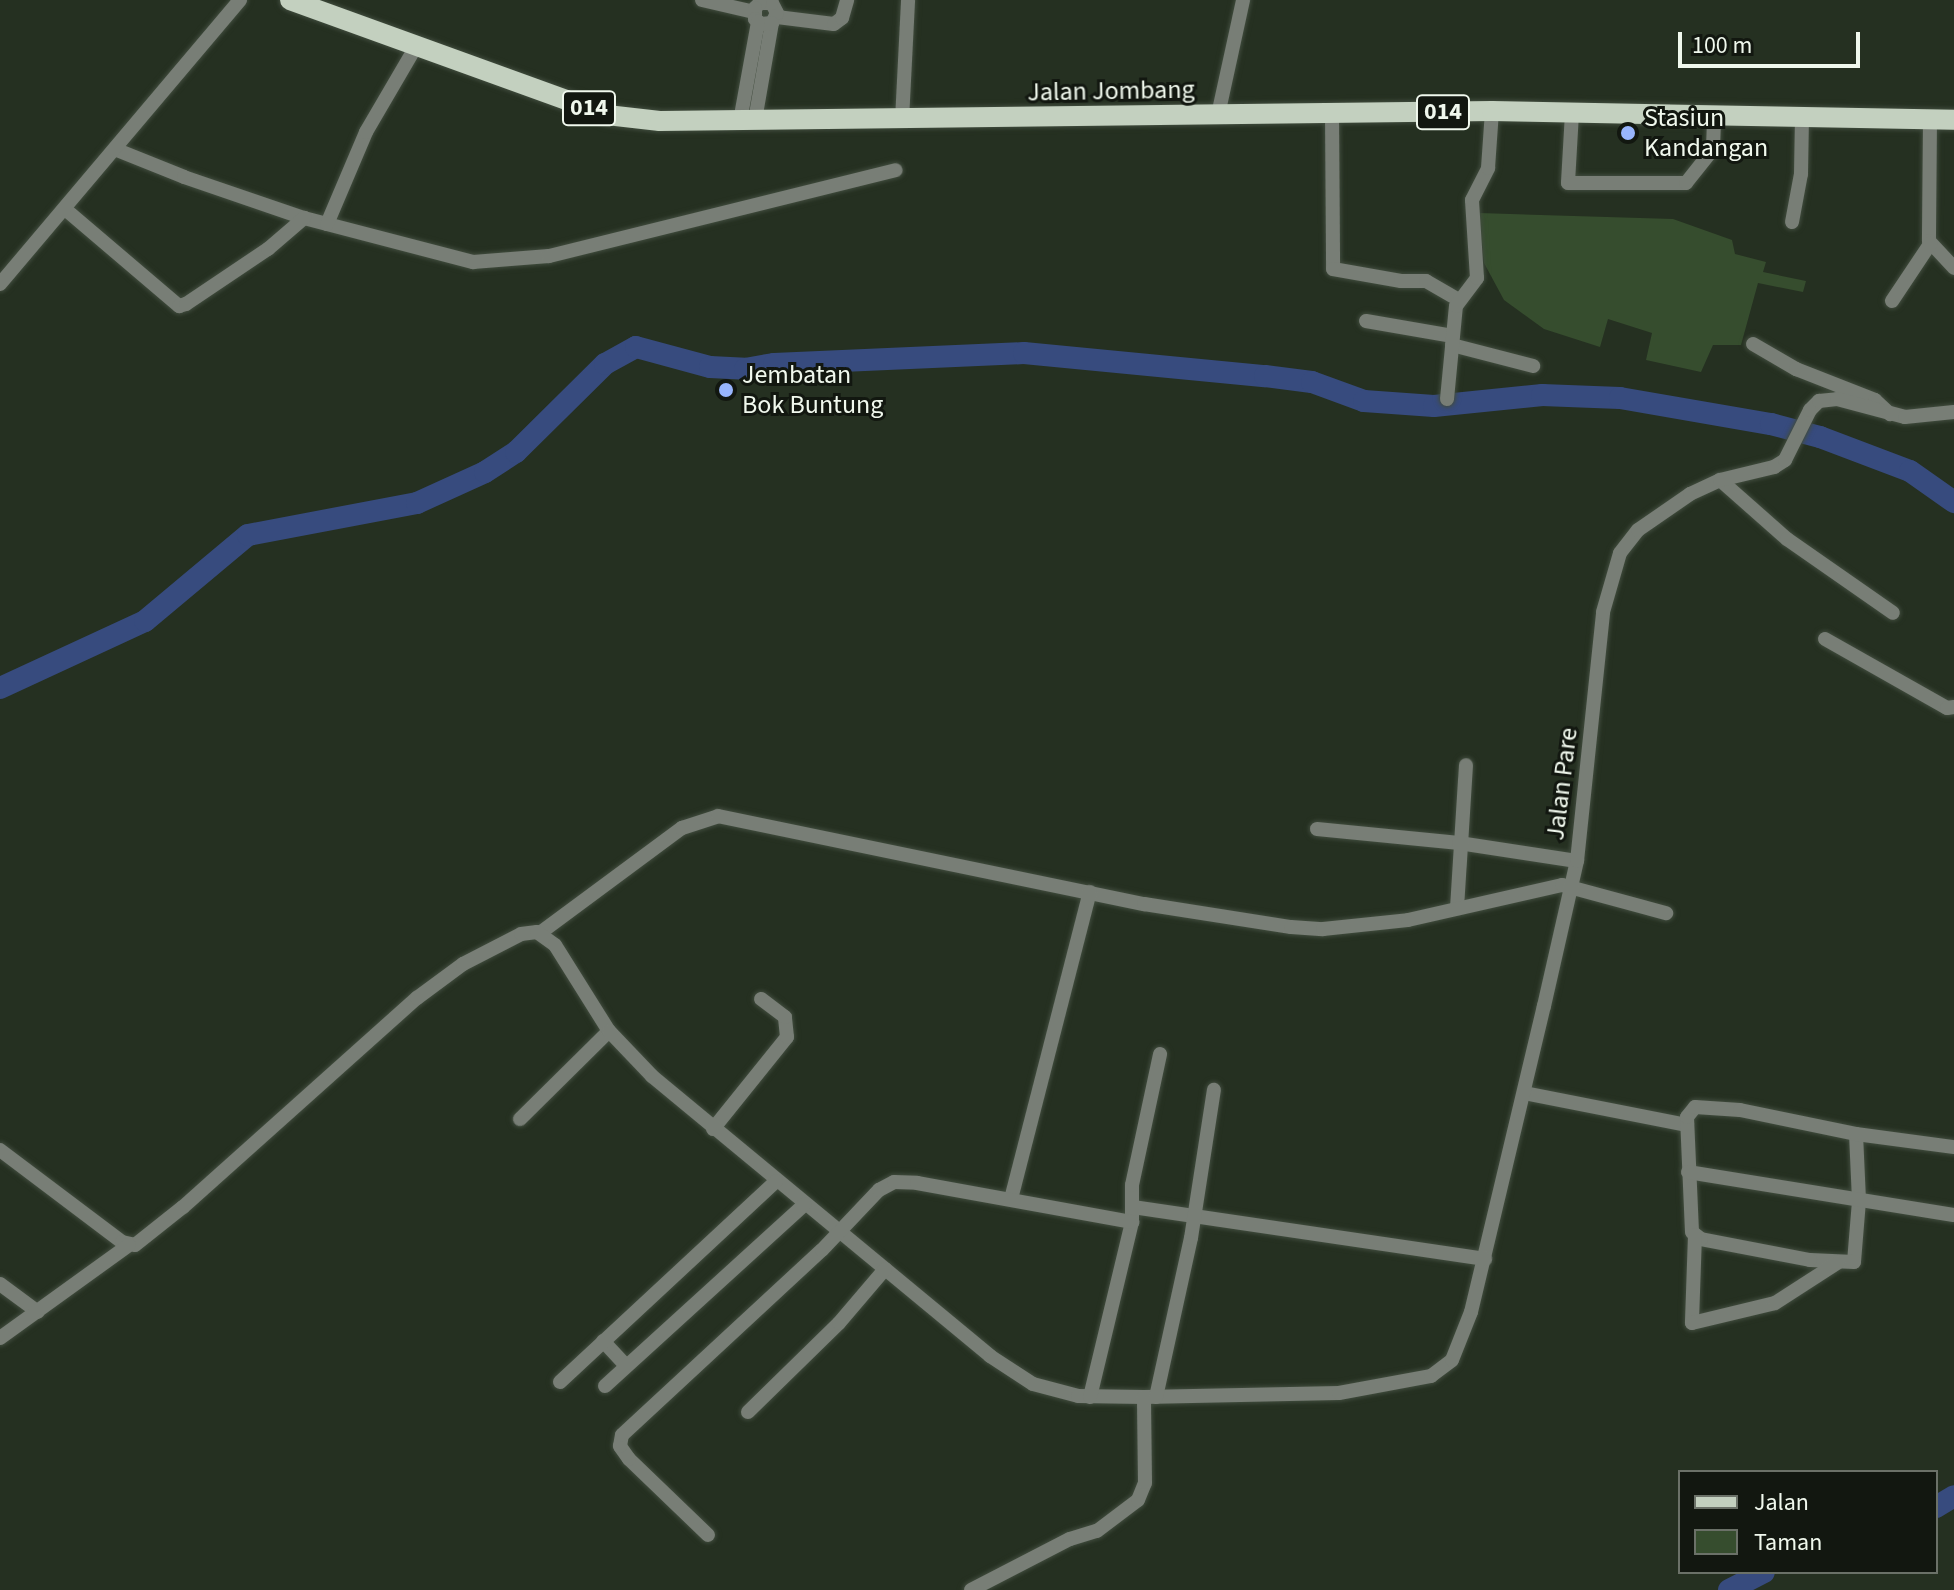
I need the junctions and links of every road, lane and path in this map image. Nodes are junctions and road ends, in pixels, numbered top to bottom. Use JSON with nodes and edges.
{"nodes":[{"id":1,"x":240,"y":0,"type":"edge"},
{"id":2,"x":290,"y":0,"type":"edge"},
{"id":3,"x":702,"y":0,"type":"edge"},
{"id":4,"x":847,"y":0,"type":"edge"},
{"id":5,"x":908,"y":0,"type":"edge"},
{"id":6,"x":1243,"y":0,"type":"edge"},
{"id":7,"x":735,"y":3,"type":"edge"},
{"id":8,"x":765,"y":19,"type":"junction"},
{"id":9,"x":415,"y":48,"type":"junction"},
{"id":10,"x":1492,"y":111,"type":"junction"},
{"id":11,"x":1332,"y":112,"type":"junction"},
{"id":12,"x":1572,"y":113,"type":"junction"},
{"id":13,"x":1218,"y":115,"type":"junction"},
{"id":14,"x":1714,"y":116,"type":"junction"},
{"id":15,"x":1802,"y":118,"type":"junction"},
{"id":16,"x":1930,"y":119,"type":"junction"},
{"id":17,"x":748,"y":120,"type":"junction"},
{"id":18,"x":904,"y":120,"type":"junction"},
{"id":19,"x":1954,"y":120,"type":"edge"},
{"id":20,"x":117,"y":150,"type":"junction"},
{"id":21,"x":896,"y":170,"type":"dead end"},
{"id":22,"x":65,"y":209,"type":"junction"},
{"id":23,"x":304,"y":218,"type":"junction"},
{"id":24,"x":1792,"y":222,"type":"dead end"},
{"id":25,"x":327,"y":224,"type":"junction"},
{"id":26,"x":1930,"y":244,"type":"junction"},
{"id":27,"x":1954,"y":268,"type":"edge"},
{"id":28,"x":0,"y":284,"type":"edge"},
{"id":29,"x":1459,"y":300,"type":"junction"},
{"id":30,"x":1892,"y":301,"type":"dead end"},
{"id":31,"x":1366,"y":321,"type":"dead end"},
{"id":32,"x":1452,"y":340,"type":"junction"},
{"id":33,"x":1753,"y":344,"type":"dead end"},
{"id":34,"x":1533,"y":366,"type":"dead end"},
{"id":35,"x":1447,"y":399,"type":"dead end"},
{"id":36,"x":1954,"y":412,"type":"edge"},
{"id":37,"x":1890,"y":415,"type":"junction"},
{"id":38,"x":1720,"y":480,"type":"junction"},
{"id":39,"x":1893,"y":613,"type":"dead end"},
{"id":40,"x":1825,"y":639,"type":"dead end"},
{"id":41,"x":1954,"y":707,"type":"edge"},
{"id":42,"x":1466,"y":765,"type":"dead end"},
{"id":43,"x":1317,"y":829,"type":"dead end"},
{"id":44,"x":1459,"y":843,"type":"junction"},
{"id":45,"x":1577,"y":861,"type":"junction"},
{"id":46,"x":1572,"y":886,"type":"junction"},
{"id":47,"x":1090,"y":892,"type":"junction"},
{"id":48,"x":1457,"y":908,"type":"junction"},
{"id":49,"x":1666,"y":913,"type":"dead end"},
{"id":50,"x":540,"y":933,"type":"junction"},
{"id":51,"x":761,"y":999,"type":"dead end"},
{"id":52,"x":609,"y":1031,"type":"junction"},
{"id":53,"x":1160,"y":1054,"type":"dead end"},
{"id":54,"x":1214,"y":1090,"type":"dead end"},
{"id":55,"x":1524,"y":1093,"type":"junction"},
{"id":56,"x":520,"y":1119,"type":"dead end"},
{"id":57,"x":1687,"y":1125,"type":"junction"},
{"id":58,"x":713,"y":1129,"type":"junction"},
{"id":59,"x":1856,"y":1134,"type":"junction"},
{"id":60,"x":1954,"y":1147,"type":"edge"},
{"id":61,"x":0,"y":1150,"type":"edge"},
{"id":62,"x":1688,"y":1172,"type":"junction"},
{"id":63,"x":776,"y":1181,"type":"junction"},
{"id":64,"x":1011,"y":1199,"type":"junction"},
{"id":65,"x":1859,"y":1201,"type":"junction"},
{"id":66,"x":805,"y":1204,"type":"junction"},
{"id":67,"x":1132,"y":1215,"type":"junction"},
{"id":68,"x":1954,"y":1215,"type":"edge"},
{"id":69,"x":1194,"y":1216,"type":"junction"},
{"id":70,"x":840,"y":1231,"type":"junction"},
{"id":71,"x":1695,"y":1235,"type":"junction"},
{"id":72,"x":129,"y":1245,"type":"junction"},
{"id":73,"x":1485,"y":1259,"type":"junction"},
{"id":74,"x":1837,"y":1263,"type":"junction"},
{"id":75,"x":885,"y":1269,"type":"junction"},
{"id":76,"x":0,"y":1284,"type":"edge"},
{"id":77,"x":38,"y":1312,"type":"junction"},
{"id":78,"x":0,"y":1338,"type":"edge"},
{"id":79,"x":603,"y":1341,"type":"junction"},
{"id":80,"x":626,"y":1366,"type":"junction"},
{"id":81,"x":560,"y":1382,"type":"dead end"},
{"id":82,"x":605,"y":1386,"type":"dead end"},
{"id":83,"x":1090,"y":1397,"type":"junction"},
{"id":84,"x":1150,"y":1397,"type":"junction"},
{"id":85,"x":748,"y":1412,"type":"dead end"},
{"id":86,"x":708,"y":1535,"type":"dead end"},
{"id":87,"x":971,"y":1590,"type":"edge"}],
"edges":[{"from":1,"to":20,"type":"street"},
{"from":2,"to":9,"type":"main road","name":"Jalan Jombang","number":"014"},
{"from":3,"to":7,"type":"street"},
{"from":4,"to":8,"type":"street"},
{"from":5,"to":18,"type":"street"},
{"from":6,"to":13,"type":"street"},
{"from":7,"to":8,"type":"street"},
{"from":8,"to":17,"type":"street"},
{"from":9,"to":17,"type":"main road","name":"Jalan Jombang","number":"014"},
{"from":9,"to":25,"type":"street"},
{"from":10,"to":11,"type":"main road","name":"Jalan Jombang","number":"014"},
{"from":10,"to":12,"type":"main road","name":"Jalan Jombang","number":"014"},
{"from":10,"to":29,"type":"street"},
{"from":11,"to":13,"type":"main road","name":"Jalan Jombang","number":"014"},
{"from":11,"to":29,"type":"street"},
{"from":12,"to":14,"type":"main road","name":"Jalan Jombang","number":"014"},
{"from":12,"to":14,"type":"street"},
{"from":13,"to":18,"type":"main road","name":"Jalan Jombang","number":"014"},
{"from":14,"to":15,"type":"main road","name":"Jalan Jombang","number":"014"},
{"from":15,"to":16,"type":"main road","name":"Jalan Jombang","number":"014"},
{"from":15,"to":24,"type":"street"},
{"from":16,"to":19,"type":"main road","name":"Jalan Jombang","number":"014"},
{"from":16,"to":26,"type":"street"},
{"from":17,"to":18,"type":"main road","name":"Jalan Jombang","number":"014"},
{"from":20,"to":22,"type":"street"},
{"from":20,"to":23,"type":"street"},
{"from":21,"to":25,"type":"street"},
{"from":22,"to":23,"type":"street"},
{"from":22,"to":28,"type":"street"},
{"from":23,"to":25,"type":"street"},
{"from":26,"to":27,"type":"street"},
{"from":26,"to":30,"type":"street"},
{"from":29,"to":32,"type":"street"},
{"from":31,"to":32,"type":"street"},
{"from":32,"to":34,"type":"street"},
{"from":32,"to":35,"type":"street"},
{"from":33,"to":37,"type":"street"},
{"from":36,"to":37,"type":"street","name":"Jalan Pare"},
{"from":37,"to":38,"type":"street","name":"Jalan Pare"},
{"from":38,"to":39,"type":"street"},
{"from":38,"to":45,"type":"street","name":"Jalan Pare"},
{"from":40,"to":41,"type":"street"},
{"from":42,"to":44,"type":"street"},
{"from":43,"to":44,"type":"street"},
{"from":44,"to":45,"type":"street"},
{"from":44,"to":48,"type":"street"},
{"from":45,"to":46,"type":"street","name":"Jalan Pare"},
{"from":46,"to":48,"type":"street"},
{"from":46,"to":49,"type":"street"},
{"from":46,"to":55,"type":"street","name":"Jalan Pare"},
{"from":47,"to":48,"type":"street"},
{"from":47,"to":50,"type":"street"},
{"from":47,"to":64,"type":"street"},
{"from":50,"to":52,"type":"street","name":"Jalan Pare"},
{"from":50,"to":72,"type":"street"},
{"from":51,"to":58,"type":"street"},
{"from":52,"to":56,"type":"street"},
{"from":52,"to":58,"type":"street","name":"Jalan Pare"},
{"from":53,"to":67,"type":"street"},
{"from":54,"to":69,"type":"street"},
{"from":55,"to":57,"type":"street"},
{"from":55,"to":73,"type":"street","name":"Jalan Pare"},
{"from":57,"to":59,"type":"street"},
{"from":57,"to":62,"type":"street"},
{"from":58,"to":63,"type":"street","name":"Jalan Pare"},
{"from":59,"to":60,"type":"street"},
{"from":59,"to":65,"type":"street"},
{"from":61,"to":72,"type":"street"},
{"from":62,"to":65,"type":"street"},
{"from":62,"to":71,"type":"street"},
{"from":63,"to":66,"type":"street","name":"Jalan Pare"},
{"from":63,"to":79,"type":"street"},
{"from":64,"to":67,"type":"street"},
{"from":64,"to":70,"type":"street"},
{"from":65,"to":68,"type":"street"},
{"from":65,"to":74,"type":"street"},
{"from":66,"to":70,"type":"street","name":"Jalan Pare"},
{"from":66,"to":80,"type":"street"},
{"from":67,"to":69,"type":"street"},
{"from":67,"to":83,"type":"street"},
{"from":69,"to":73,"type":"street"},
{"from":69,"to":84,"type":"street"},
{"from":70,"to":75,"type":"street","name":"Jalan Pare"},
{"from":70,"to":86,"type":"street"},
{"from":71,"to":74,"type":"street"},
{"from":71,"to":74,"type":"street"},
{"from":72,"to":77,"type":"street"},
{"from":73,"to":84,"type":"street","name":"Jalan Pare"},
{"from":75,"to":83,"type":"street","name":"Jalan Pare"},
{"from":75,"to":85,"type":"street"},
{"from":76,"to":77,"type":"street"},
{"from":77,"to":78,"type":"street"},
{"from":79,"to":80,"type":"street"},
{"from":79,"to":81,"type":"street"},
{"from":80,"to":82,"type":"street"},
{"from":83,"to":84,"type":"street","name":"Jalan Pare"},
{"from":84,"to":87,"type":"street"}]}
